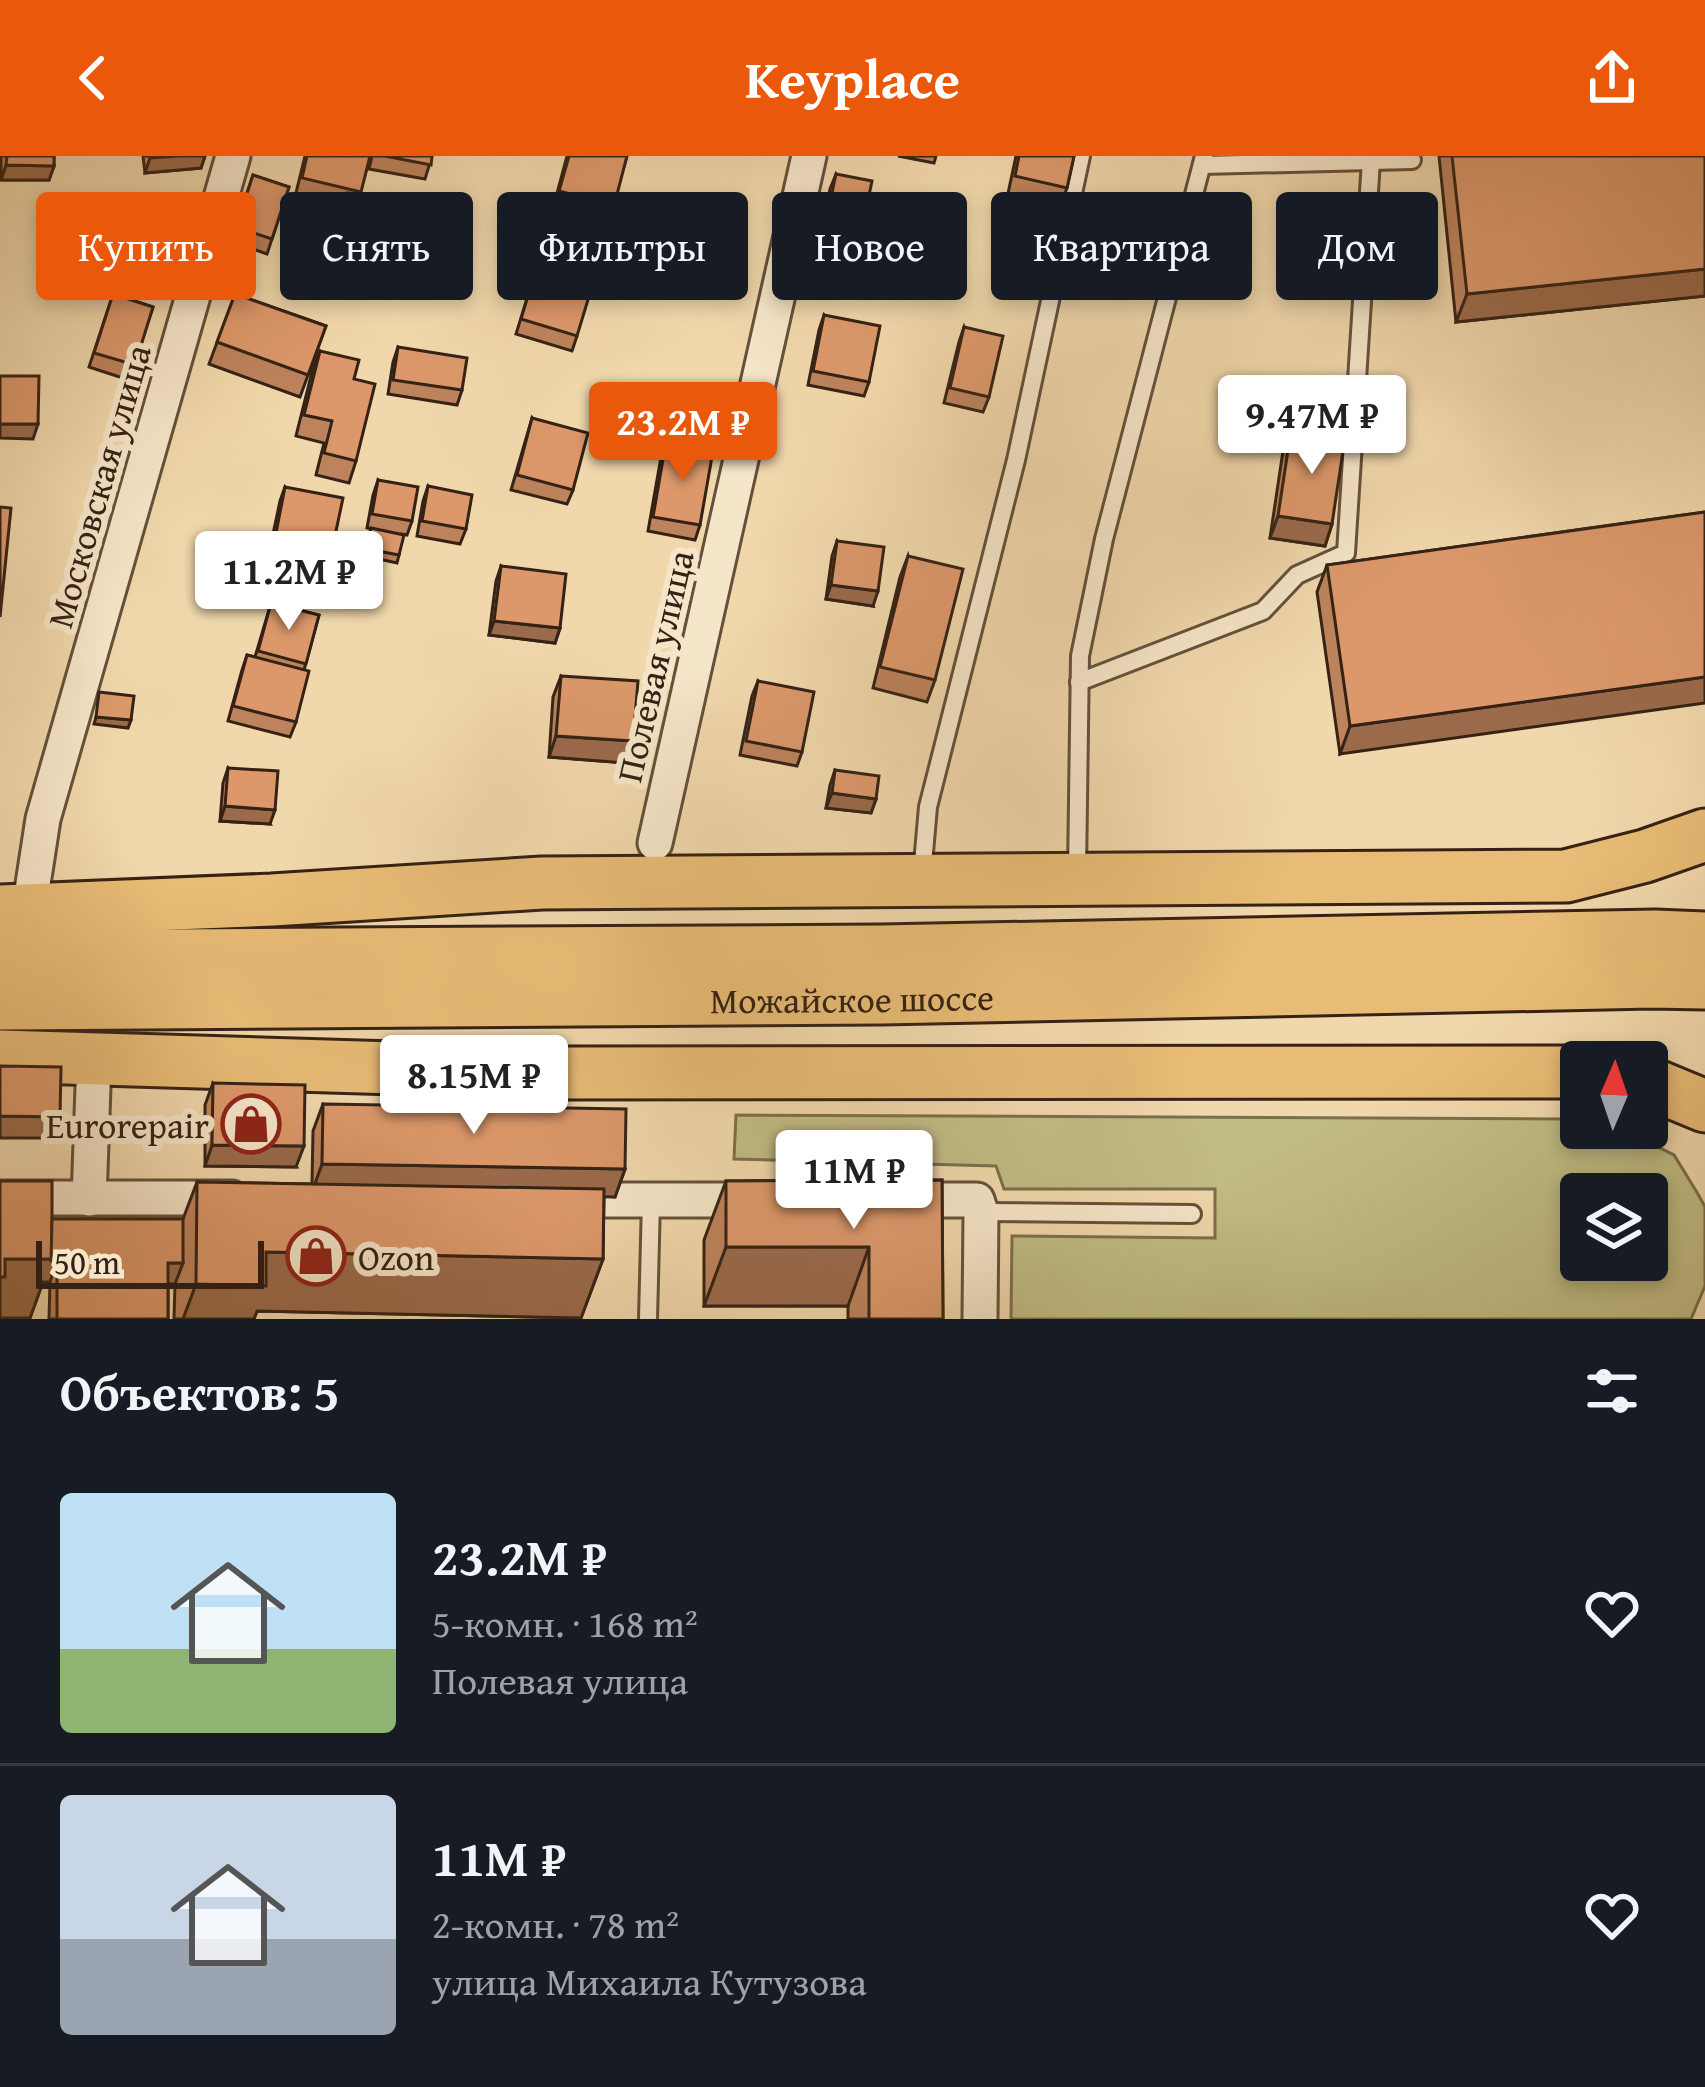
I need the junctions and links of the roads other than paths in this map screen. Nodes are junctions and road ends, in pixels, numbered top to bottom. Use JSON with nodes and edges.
{"nodes":[{"id":1,"x":233,"y":156,"type":"edge"},
{"id":2,"x":809,"y":156,"type":"edge"},
{"id":3,"x":1081,"y":156,"type":"edge"},
{"id":4,"x":1203,"y":160,"type":"edge"},
{"id":5,"x":1371,"y":160,"type":"junction"},
{"id":6,"x":1412,"y":160,"type":"dead end"},
{"id":7,"x":1079,"y":682,"type":"junction"},
{"id":8,"x":1705,"y":835,"type":"edge"},
{"id":9,"x":655,"y":843,"type":"dead end"},
{"id":10,"x":1077,"y":880,"type":"junction"},
{"id":11,"x":921,"y":881,"type":"junction"},
{"id":12,"x":14,"y":910,"type":"edge"},
{"id":13,"x":1705,"y":938,"type":"edge"},
{"id":14,"x":0,"y":956,"type":"edge"},
{"id":15,"x":1705,"y":983,"type":"edge"},
{"id":16,"x":0,"y":1004,"type":"edge"},
{"id":17,"x":0,"y":1056,"type":"edge"},
{"id":18,"x":94,"y":1059,"type":"junction"},
{"id":19,"x":1560,"y":1072,"type":"edge"},
{"id":20,"x":1668,"y":1091,"type":"edge"},
{"id":21,"x":1705,"y":1106,"type":"edge"},
{"id":22,"x":0,"y":1198,"type":"edge"},
{"id":23,"x":257,"y":1198,"type":"edge"},
{"id":24,"x":89,"y":1199,"type":"junction"},
{"id":25,"x":536,"y":1200,"type":"edge"},
{"id":26,"x":781,"y":1200,"type":"edge"},
{"id":27,"x":868,"y":1200,"type":"edge"},
{"id":28,"x":651,"y":1201,"type":"junction"},
{"id":29,"x":981,"y":1212,"type":"junction"},
{"id":30,"x":1192,"y":1214,"type":"dead end"},
{"id":31,"x":648,"y":1319,"type":"edge"},
{"id":32,"x":980,"y":1319,"type":"edge"}],
"edges":[{"from":1,"to":12,"type":"street","name":"Московская улица"},
{"from":2,"to":9,"type":"street","name":"Полевая улица"},
{"from":3,"to":11,"type":"lane"},
{"from":4,"to":5,"type":"lane"},
{"from":4,"to":7,"type":"lane"},
{"from":5,"to":6,"type":"lane"},
{"from":5,"to":7,"type":"lane"},
{"from":7,"to":10,"type":"lane"},
{"from":8,"to":10,"type":"main road"},
{"from":10,"to":11,"type":"main road"},
{"from":11,"to":12,"type":"main road"},
{"from":13,"to":14,"type":"main road","name":"Можайское шоссе"},
{"from":15,"to":16,"type":"main road","name":"Можайское шоссе"},
{"from":17,"to":18,"type":"main road"},
{"from":18,"to":19,"type":"main road"},
{"from":18,"to":24,"type":"street"},
{"from":20,"to":21,"type":"main road"},
{"from":22,"to":24,"type":"street"},
{"from":23,"to":24,"type":"street"},
{"from":25,"to":28,"type":"street"},
{"from":26,"to":28,"type":"street"},
{"from":27,"to":29,"type":"street"},
{"from":28,"to":31,"type":"lane"},
{"from":29,"to":30,"type":"lane"},
{"from":29,"to":32,"type":"street"}]}
